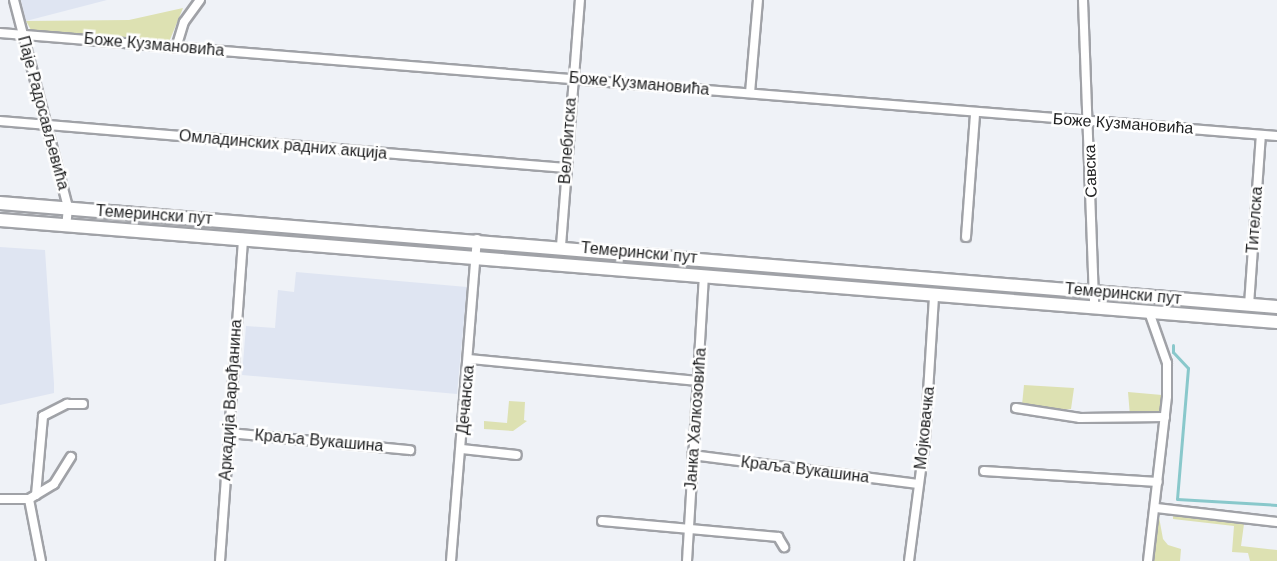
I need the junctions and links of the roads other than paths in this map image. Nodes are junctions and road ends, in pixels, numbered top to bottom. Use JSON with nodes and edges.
{"nodes":[{"id":1,"x":14,"y":0,"type":"edge"},
{"id":2,"x":200,"y":0,"type":"edge"},
{"id":3,"x":580,"y":0,"type":"edge"},
{"id":4,"x":758,"y":0,"type":"edge"},
{"id":5,"x":1083,"y":0,"type":"edge"},
{"id":6,"x":0,"y":33,"type":"edge"},
{"id":7,"x":23,"y":35,"type":"junction"},
{"id":8,"x":176,"y":48,"type":"junction"},
{"id":9,"x":573,"y":79,"type":"junction"},
{"id":10,"x":750,"y":93,"type":"junction"},
{"id":11,"x":975,"y":113,"type":"junction"},
{"id":12,"x":0,"y":121,"type":"edge"},
{"id":13,"x":1089,"y":121,"type":"junction"},
{"id":14,"x":47,"y":127,"type":"junction"},
{"id":15,"x":1261,"y":135,"type":"junction"},
{"id":16,"x":1277,"y":136,"type":"edge"},
{"id":17,"x":566,"y":168,"type":"junction"},
{"id":18,"x":0,"y":203,"type":"edge"},
{"id":19,"x":68,"y":208,"type":"junction"},
{"id":20,"x":0,"y":220,"type":"edge"},
{"id":21,"x":66,"y":226,"type":"junction"},
{"id":22,"x":966,"y":237,"type":"dead end"},
{"id":23,"x":243,"y":238,"type":"junction"},
{"id":24,"x":477,"y":239,"type":"junction"},
{"id":25,"x":561,"y":246,"type":"junction"},
{"id":26,"x":476,"y":257,"type":"junction"},
{"id":27,"x":704,"y":277,"type":"junction"},
{"id":28,"x":1095,"y":291,"type":"junction"},
{"id":29,"x":934,"y":295,"type":"junction"},
{"id":30,"x":1250,"y":305,"type":"junction"},
{"id":31,"x":1094,"y":307,"type":"junction"},
{"id":32,"x":1277,"y":307,"type":"edge"},
{"id":33,"x":1149,"y":312,"type":"junction"},
{"id":34,"x":1277,"y":322,"type":"edge"},
{"id":35,"x":470,"y":360,"type":"junction"},
{"id":36,"x":699,"y":381,"type":"junction"},
{"id":37,"x":83,"y":404,"type":"dead end"},
{"id":38,"x":1016,"y":408,"type":"dead end"},
{"id":39,"x":1165,"y":417,"type":"junction"},
{"id":40,"x":229,"y":433,"type":"junction"},
{"id":41,"x":462,"y":449,"type":"junction"},
{"id":42,"x":410,"y":450,"type":"dead end"},
{"id":43,"x":517,"y":455,"type":"dead end"},
{"id":44,"x":693,"y":455,"type":"junction"},
{"id":45,"x":71,"y":457,"type":"dead end"},
{"id":46,"x":984,"y":471,"type":"dead end"},
{"id":47,"x":1158,"y":482,"type":"junction"},
{"id":48,"x":918,"y":484,"type":"junction"},
{"id":49,"x":32,"y":497,"type":"junction"},
{"id":50,"x":0,"y":499,"type":"edge"},
{"id":51,"x":1156,"y":508,"type":"junction"},
{"id":52,"x":602,"y":521,"type":"dead end"},
{"id":53,"x":1277,"y":522,"type":"edge"},
{"id":54,"x":691,"y":528,"type":"junction"},
{"id":55,"x":784,"y":547,"type":"dead end"},
{"id":56,"x":41,"y":561,"type":"edge"},
{"id":57,"x":220,"y":561,"type":"edge"},
{"id":58,"x":452,"y":561,"type":"edge"},
{"id":59,"x":687,"y":561,"type":"edge"},
{"id":60,"x":909,"y":561,"type":"edge"},
{"id":61,"x":1148,"y":561,"type":"edge"}],
"edges":[{"from":1,"to":7,"type":"street","name":"Паје Радосављевића"},
{"from":2,"to":8,"type":"street"},
{"from":3,"to":9,"type":"street","name":"Велебитска"},
{"from":4,"to":10,"type":"street"},
{"from":5,"to":13,"type":"street","name":"Савска"},
{"from":6,"to":7,"type":"street","name":"Боже Кузмановића"},
{"from":7,"to":8,"type":"street","name":"Боже Кузмановића"},
{"from":7,"to":14,"type":"street","name":"Паје Радосављевића"},
{"from":8,"to":9,"type":"street","name":"Боже Кузмановића"},
{"from":9,"to":10,"type":"street","name":"Боже Кузмановића"},
{"from":9,"to":17,"type":"street","name":"Велебитска"},
{"from":10,"to":11,"type":"street","name":"Боже Кузмановића"},
{"from":11,"to":13,"type":"street","name":"Боже Кузмановића"},
{"from":11,"to":22,"type":"street"},
{"from":12,"to":14,"type":"street","name":"Омладинских радних акција"},
{"from":13,"to":15,"type":"street","name":"Боже Кузмановића"},
{"from":13,"to":28,"type":"street","name":"Савска"},
{"from":14,"to":17,"type":"street","name":"Омладинских радних акција"},
{"from":14,"to":19,"type":"street","name":"Паје Радосављевића"},
{"from":15,"to":16,"type":"street","name":"Боже Кузмановића"},
{"from":15,"to":30,"type":"street","name":"Тителска"},
{"from":17,"to":25,"type":"street","name":"Велебитска"},
{"from":18,"to":19,"type":"main road","name":"Темерински пут"},
{"from":19,"to":21,"type":"street","name":"Паје Радосављевића"},
{"from":19,"to":24,"type":"main road","name":"Темерински пут"},
{"from":20,"to":21,"type":"main road","name":"Темерински пут"},
{"from":21,"to":23,"type":"main road","name":"Темерински пут"},
{"from":23,"to":26,"type":"main road","name":"Темерински пут"},
{"from":23,"to":40,"type":"street","name":"Аркадија Варађанина"},
{"from":24,"to":25,"type":"main road","name":"Темерински пут"},
{"from":24,"to":26,"type":"street","name":"Дечанска"},
{"from":25,"to":28,"type":"main road","name":"Темерински пут"},
{"from":26,"to":27,"type":"main road","name":"Темерински пут"},
{"from":26,"to":35,"type":"street","name":"Дечанска"},
{"from":27,"to":29,"type":"main road","name":"Темерински пут"},
{"from":27,"to":36,"type":"street","name":"Јанка Халкозовића"},
{"from":28,"to":30,"type":"main road","name":"Темерински пут"},
{"from":28,"to":31,"type":"street","name":"Савска"},
{"from":29,"to":31,"type":"main road","name":"Темерински пут"},
{"from":29,"to":48,"type":"street","name":"Мојковачка"},
{"from":30,"to":32,"type":"main road","name":"Темерински пут"},
{"from":31,"to":33,"type":"main road","name":"Темерински пут"},
{"from":33,"to":34,"type":"main road","name":"Темерински пут"},
{"from":33,"to":39,"type":"street"},
{"from":35,"to":36,"type":"street"},
{"from":35,"to":41,"type":"street","name":"Дечанска"},
{"from":36,"to":44,"type":"street","name":"Јанка Халкозовића"},
{"from":37,"to":49,"type":"street"},
{"from":38,"to":39,"type":"street"},
{"from":39,"to":47,"type":"street"},
{"from":40,"to":42,"type":"street","name":"Краља Вукашина"},
{"from":40,"to":57,"type":"street","name":"Аркадија Варађанина"},
{"from":41,"to":43,"type":"street"},
{"from":41,"to":58,"type":"street","name":"Дечанска"},
{"from":44,"to":48,"type":"street","name":"Краља Вукашина"},
{"from":44,"to":54,"type":"street","name":"Јанка Халкозовића"},
{"from":45,"to":49,"type":"street"},
{"from":46,"to":47,"type":"street"},
{"from":47,"to":51,"type":"street"},
{"from":48,"to":60,"type":"street","name":"Мојковачка"},
{"from":49,"to":50,"type":"street"},
{"from":49,"to":56,"type":"street"},
{"from":51,"to":53,"type":"street"},
{"from":51,"to":61,"type":"street"},
{"from":52,"to":54,"type":"street"},
{"from":54,"to":55,"type":"street"},
{"from":54,"to":59,"type":"street","name":"Јанка Халкозовића"}]}
